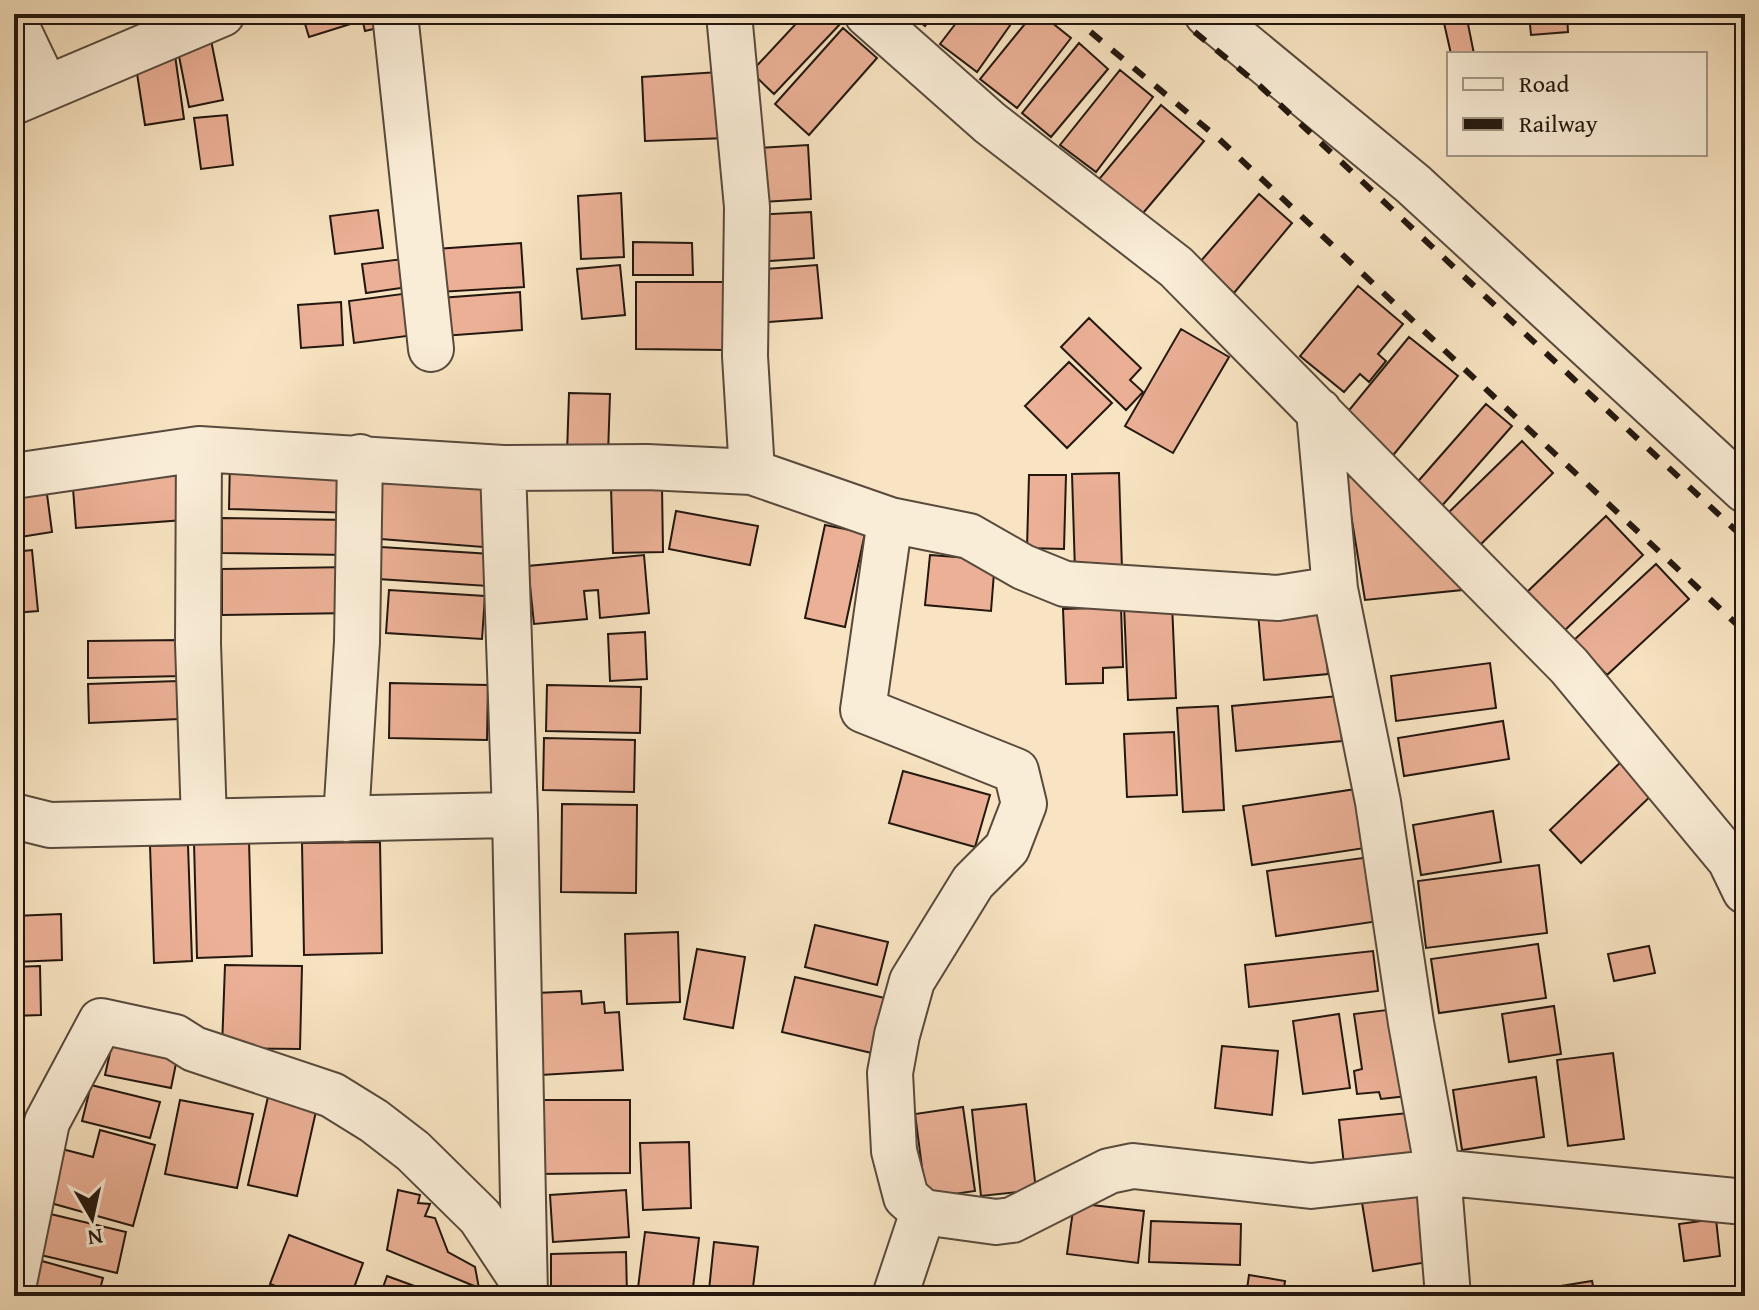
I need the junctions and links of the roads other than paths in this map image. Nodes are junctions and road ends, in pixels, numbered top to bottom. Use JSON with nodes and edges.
{"nodes":[{"id":1,"x":222,"y":14,"type":"edge"},
{"id":2,"x":395,"y":14,"type":"edge"},
{"id":3,"x":729,"y":14,"type":"edge"},
{"id":4,"x":867,"y":14,"type":"edge"},
{"id":5,"x":1217,"y":17,"type":"edge"},
{"id":6,"x":14,"y":21,"type":"edge"},
{"id":7,"x":30,"y":95,"type":"edge"},
{"id":8,"x":431,"y":349,"type":"dead end"},
{"id":9,"x":1319,"y":411,"type":"junction"},
{"id":10,"x":199,"y":449,"type":"junction"},
{"id":11,"x":360,"y":457,"type":"junction"},
{"id":12,"x":503,"y":468,"type":"junction"},
{"id":13,"x":752,"y":472,"type":"junction"},
{"id":14,"x":14,"y":476,"type":"edge"},
{"id":15,"x":1745,"y":490,"type":"edge"},
{"id":16,"x":890,"y":520,"type":"junction"},
{"id":17,"x":1335,"y":589,"type":"junction"},
{"id":18,"x":515,"y":815,"type":"junction"},
{"id":19,"x":14,"y":816,"type":"edge"},
{"id":20,"x":346,"y":819,"type":"junction"},
{"id":21,"x":204,"y":821,"type":"junction"},
{"id":22,"x":1745,"y":891,"type":"edge"},
{"id":23,"x":1438,"y":1172,"type":"junction"},
{"id":24,"x":1745,"y":1202,"type":"edge"},
{"id":25,"x":923,"y":1212,"type":"junction"},
{"id":26,"x":14,"y":1283,"type":"edge"},
{"id":27,"x":524,"y":1289,"type":"edge"},
{"id":28,"x":895,"y":1296,"type":"edge"},
{"id":29,"x":1448,"y":1296,"type":"edge"}],
"edges":[{"from":1,"to":7,"type":"street"},
{"from":2,"to":8,"type":"street"},
{"from":3,"to":13,"type":"street"},
{"from":4,"to":9,"type":"street"},
{"from":5,"to":15,"type":"street"},
{"from":6,"to":7,"type":"street"},
{"from":9,"to":17,"type":"street"},
{"from":9,"to":22,"type":"street"},
{"from":10,"to":11,"type":"street"},
{"from":10,"to":14,"type":"street"},
{"from":10,"to":21,"type":"street"},
{"from":11,"to":12,"type":"street"},
{"from":11,"to":20,"type":"street"},
{"from":12,"to":13,"type":"street"},
{"from":12,"to":18,"type":"street"},
{"from":13,"to":16,"type":"street"},
{"from":16,"to":17,"type":"street"},
{"from":16,"to":25,"type":"street"},
{"from":17,"to":23,"type":"street"},
{"from":18,"to":20,"type":"street"},
{"from":18,"to":27,"type":"street"},
{"from":19,"to":21,"type":"street"},
{"from":20,"to":21,"type":"street"},
{"from":23,"to":24,"type":"street"},
{"from":23,"to":25,"type":"street"},
{"from":23,"to":29,"type":"street"},
{"from":25,"to":28,"type":"street"},
{"from":26,"to":27,"type":"street"}]}
